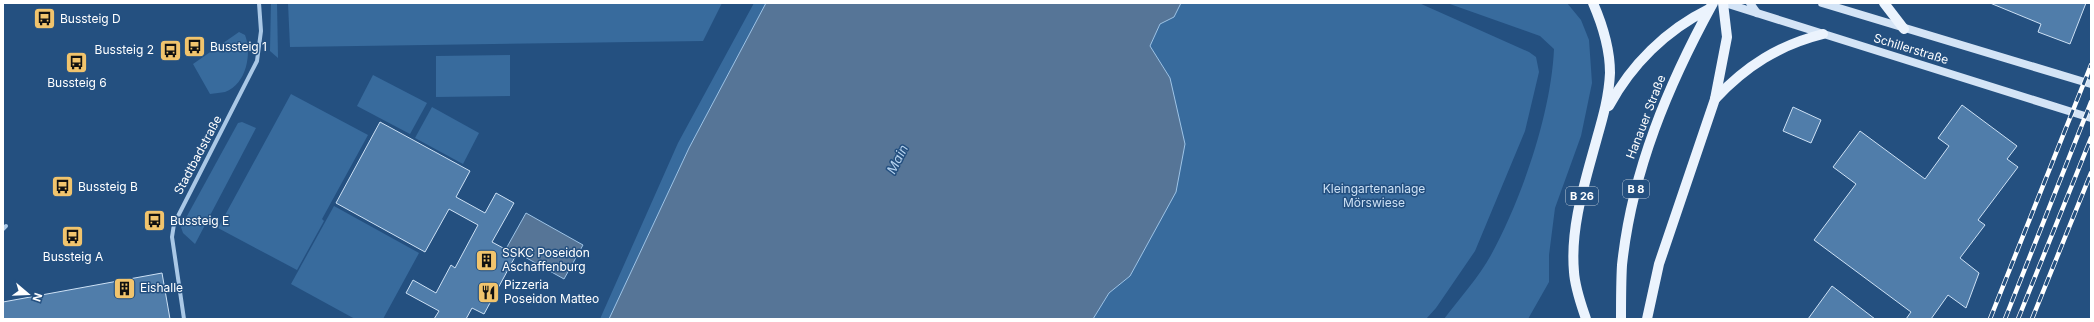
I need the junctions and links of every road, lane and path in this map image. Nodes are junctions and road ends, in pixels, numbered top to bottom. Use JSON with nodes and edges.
{"nodes":[{"id":1,"x":259,"y":3,"type":"edge"},
{"id":2,"x":1593,"y":3,"type":"edge"},
{"id":3,"x":1712,"y":3,"type":"edge"},
{"id":4,"x":1723,"y":3,"type":"edge"},
{"id":5,"x":1750,"y":3,"type":"edge"},
{"id":6,"x":1822,"y":3,"type":"edge"},
{"id":7,"x":1884,"y":3,"type":"edge"},
{"id":8,"x":1757,"y":13,"type":"junction"},
{"id":9,"x":1904,"y":29,"type":"junction"},
{"id":10,"x":1823,"y":34,"type":"junction"},
{"id":11,"x":2091,"y":84,"type":"edge"},
{"id":12,"x":1715,"y":99,"type":"junction"},
{"id":13,"x":2091,"y":118,"type":"edge"},
{"id":14,"x":1602,"y":121,"type":"junction"},
{"id":15,"x":184,"y":319,"type":"edge"},
{"id":16,"x":1586,"y":319,"type":"edge"},
{"id":17,"x":1621,"y":319,"type":"edge"},
{"id":18,"x":1647,"y":319,"type":"edge"}],
"edges":[{"from":1,"to":15,"type":"street","name":"Stadtbadstraße"},
{"from":2,"to":14,"type":"main road"},
{"from":3,"to":17,"type":"main road","name":"Hanauer Straße","number":"B 8"},
{"from":4,"to":8,"type":"main road","name":"Schillerstraße"},
{"from":4,"to":12,"type":"main road"},
{"from":4,"to":14,"type":"main road"},
{"from":5,"to":8,"type":"main road"},
{"from":6,"to":9,"type":"main road","name":"Schillerstraße"},
{"from":7,"to":9,"type":"main road"},
{"from":8,"to":10,"type":"main road","name":"Schillerstraße"},
{"from":9,"to":11,"type":"main road","name":"Schillerstraße"},
{"from":10,"to":12,"type":"main road"},
{"from":10,"to":13,"type":"main road","name":"Schillerstraße"},
{"from":12,"to":18,"type":"main road"},
{"from":14,"to":16,"type":"main road","number":"B 26"}]}
